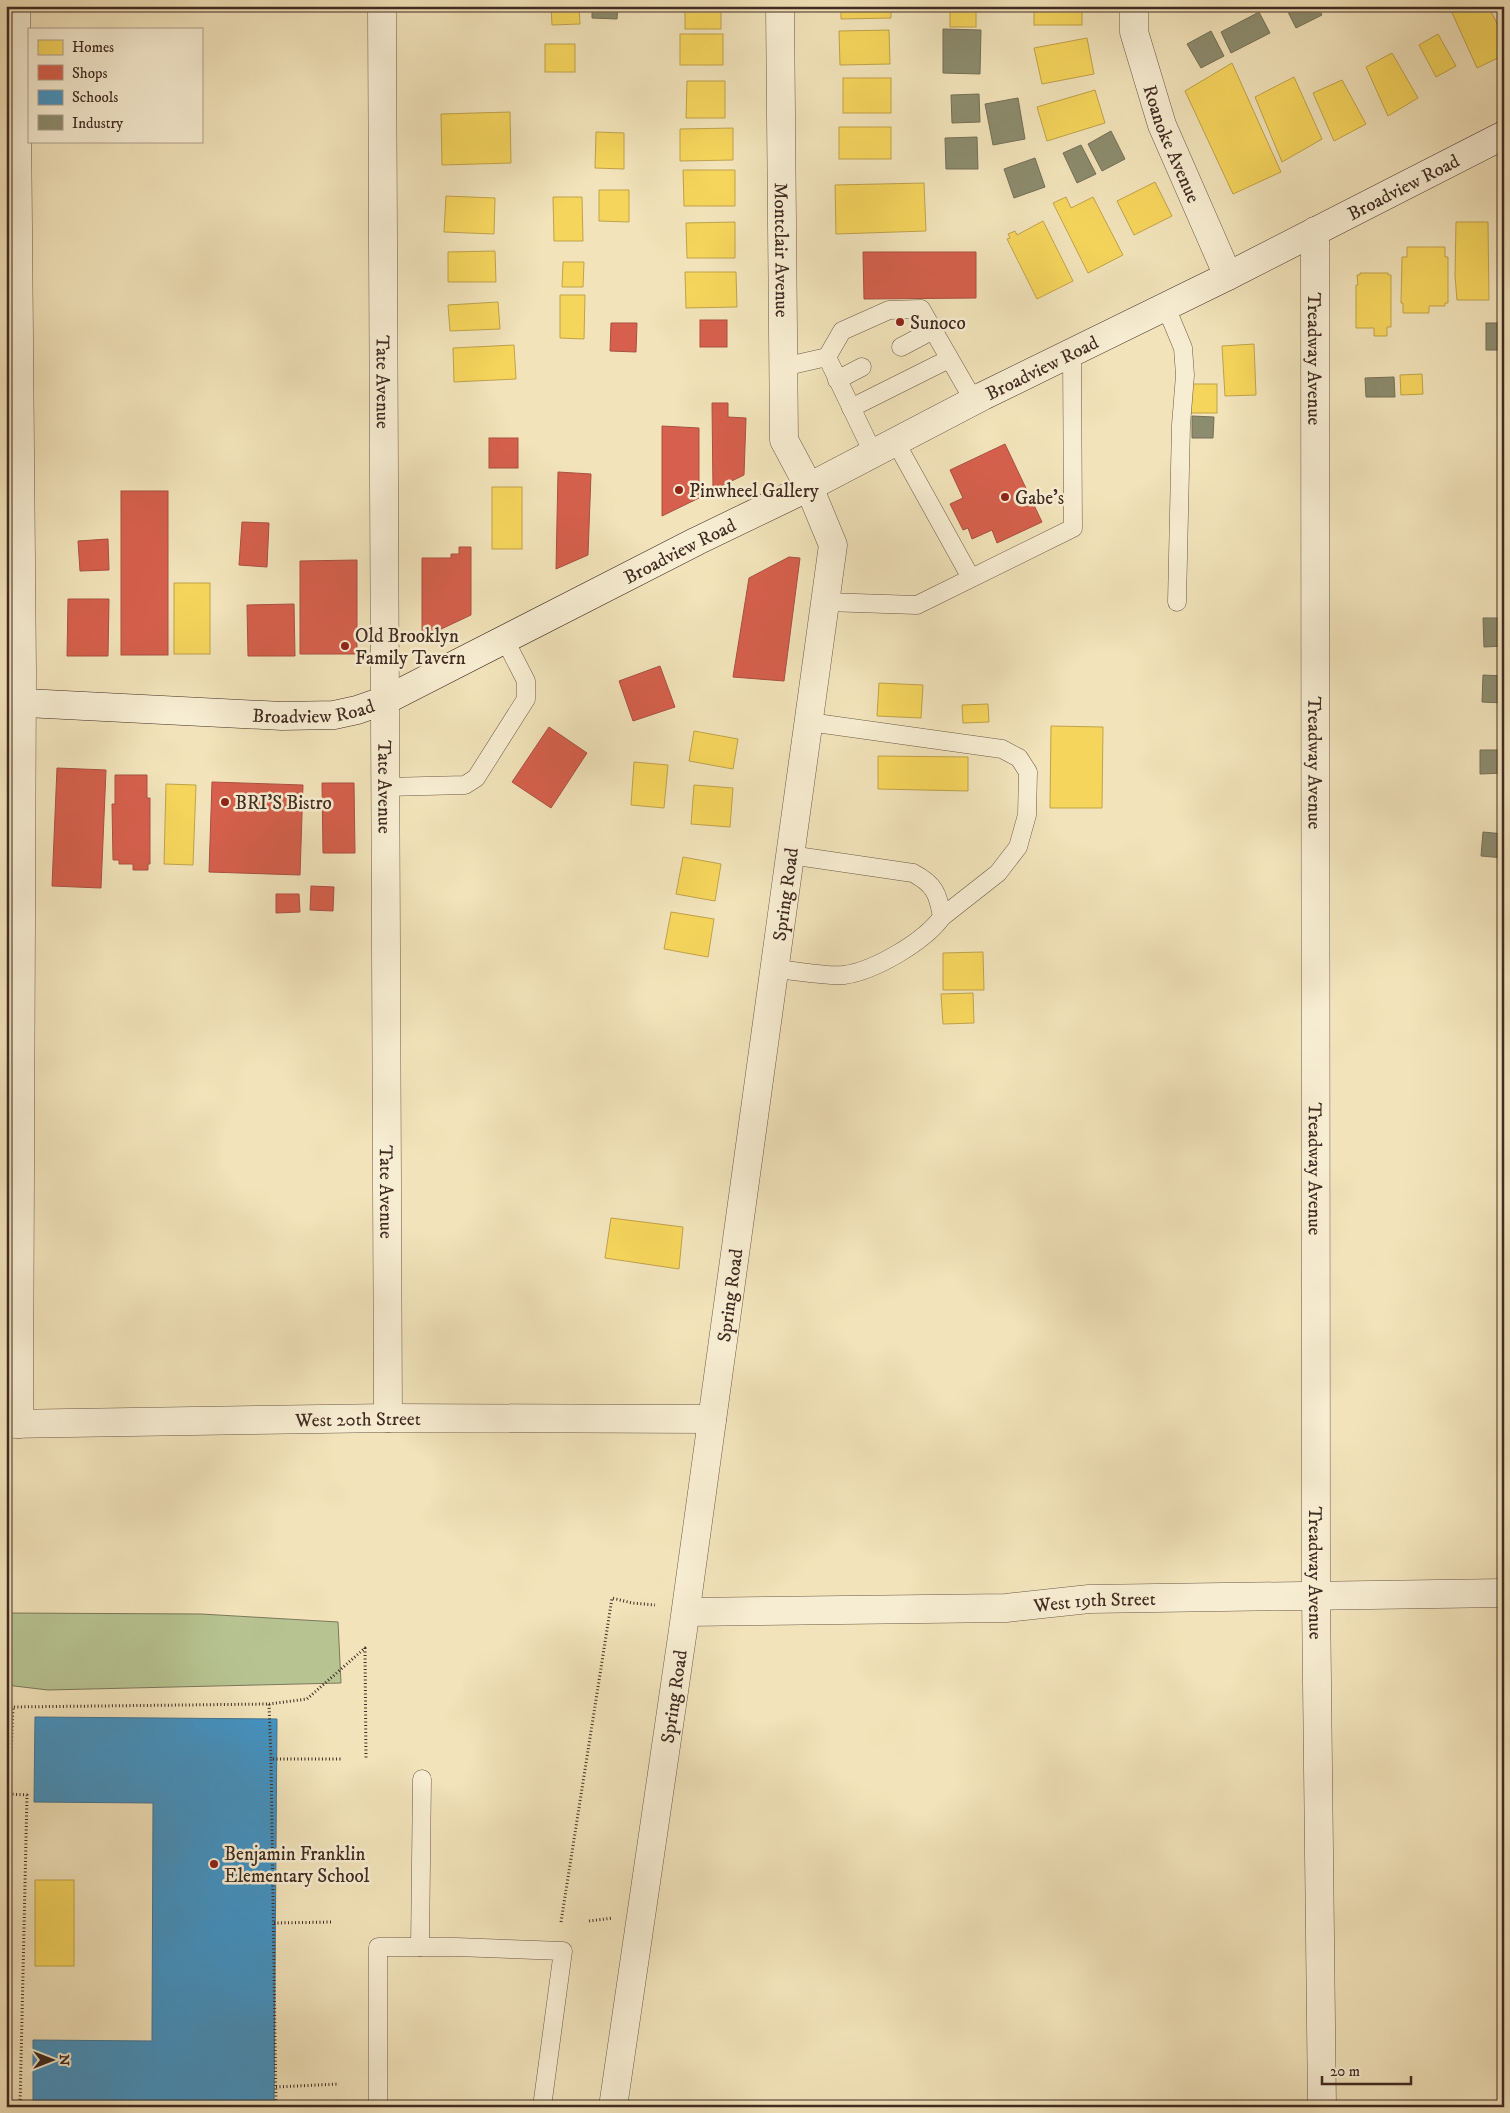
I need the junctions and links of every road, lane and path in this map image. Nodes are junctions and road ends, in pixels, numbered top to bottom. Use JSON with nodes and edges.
{"nodes":[{"id":1,"x":16,"y":6,"type":"edge"},
{"id":2,"x":382,"y":6,"type":"edge"},
{"id":3,"x":780,"y":6,"type":"edge"},
{"id":4,"x":1134,"y":6,"type":"edge"},
{"id":5,"x":1504,"y":135,"type":"edge"},
{"id":6,"x":1315,"y":231,"type":"junction"},
{"id":7,"x":1228,"y":276,"type":"junction"},
{"id":8,"x":1166,"y":307,"type":"junction"},
{"id":9,"x":933,"y":330,"type":"junction"},
{"id":10,"x":901,"y":346,"type":"dead end"},
{"id":11,"x":1072,"y":353,"type":"junction"},
{"id":12,"x":827,"y":357,"type":"junction"},
{"id":13,"x":949,"y":359,"type":"junction"},
{"id":14,"x":783,"y":367,"type":"junction"},
{"id":15,"x":862,"y":367,"type":"dead end"},
{"id":16,"x":837,"y":380,"type":"junction"},
{"id":17,"x":974,"y":401,"type":"junction"},
{"id":18,"x":851,"y":408,"type":"junction"},
{"id":19,"x":884,"y":447,"type":"junction"},
{"id":20,"x":809,"y":487,"type":"junction"},
{"id":21,"x":972,"y":578,"type":"junction"},
{"id":22,"x":825,"y":602,"type":"junction"},
{"id":23,"x":1178,"y":602,"type":"dead end"},
{"id":24,"x":505,"y":640,"type":"junction"},
{"id":25,"x":386,"y":700,"type":"junction"},
{"id":26,"x":14,"y":702,"type":"edge"},
{"id":27,"x":809,"y":722,"type":"junction"},
{"id":28,"x":386,"y":787,"type":"junction"},
{"id":29,"x":790,"y":854,"type":"junction"},
{"id":30,"x":942,"y":916,"type":"junction"},
{"id":31,"x":774,"y":969,"type":"junction"},
{"id":32,"x":388,"y":1418,"type":"junction"},
{"id":33,"x":712,"y":1419,"type":"junction"},
{"id":34,"x":13,"y":1424,"type":"edge"},
{"id":35,"x":1504,"y":1593,"type":"edge"},
{"id":36,"x":1316,"y":1596,"type":"junction"},
{"id":37,"x":654,"y":1605,"type":"dead end"},
{"id":38,"x":686,"y":1612,"type":"junction"},
{"id":39,"x":270,"y":1704,"type":"junction"},
{"id":40,"x":272,"y":1759,"type":"junction"},
{"id":41,"x":341,"y":1759,"type":"dead end"},
{"id":42,"x":366,"y":1759,"type":"dead end"},
{"id":43,"x":422,"y":1779,"type":"dead end"},
{"id":44,"x":10,"y":1794,"type":"junction"},
{"id":45,"x":9,"y":1804,"type":"dead end"},
{"id":46,"x":613,"y":1918,"type":"dead end"},
{"id":47,"x":589,"y":1921,"type":"dead end"},
{"id":48,"x":332,"y":1922,"type":"dead end"},
{"id":49,"x":561,"y":1922,"type":"dead end"},
{"id":50,"x":274,"y":1923,"type":"junction"},
{"id":51,"x":420,"y":1947,"type":"junction"},
{"id":52,"x":339,"y":2084,"type":"dead end"},
{"id":53,"x":276,"y":2087,"type":"junction"},
{"id":54,"x":20,"y":2107,"type":"edge"},
{"id":55,"x":276,"y":2107,"type":"edge"},
{"id":56,"x":378,"y":2107,"type":"edge"},
{"id":57,"x":542,"y":2107,"type":"edge"},
{"id":58,"x":613,"y":2107,"type":"edge"},
{"id":59,"x":1322,"y":2107,"type":"edge"}],
"edges":[{"from":1,"to":26,"type":"street"},
{"from":2,"to":25,"type":"street","name":"Tate Avenue"},
{"from":3,"to":14,"type":"street","name":"Montclair Avenue"},
{"from":4,"to":7,"type":"street","name":"Roanoke Avenue"},
{"from":5,"to":6,"type":"street","name":"Broadview Road"},
{"from":6,"to":7,"type":"street","name":"Broadview Road"},
{"from":6,"to":36,"type":"street","name":"Treadway Avenue"},
{"from":7,"to":8,"type":"street","name":"Broadview Road"},
{"from":8,"to":11,"type":"street","name":"Broadview Road"},
{"from":8,"to":23,"type":"lane"},
{"from":9,"to":10,"type":"lane"},
{"from":9,"to":12,"type":"lane"},
{"from":9,"to":13,"type":"lane"},
{"from":11,"to":17,"type":"street","name":"Broadview Road"},
{"from":11,"to":21,"type":"lane"},
{"from":12,"to":14,"type":"lane"},
{"from":12,"to":16,"type":"lane"},
{"from":13,"to":17,"type":"lane"},
{"from":13,"to":18,"type":"lane"},
{"from":14,"to":20,"type":"street","name":"Montclair Avenue"},
{"from":15,"to":16,"type":"lane"},
{"from":16,"to":18,"type":"lane"},
{"from":17,"to":19,"type":"street","name":"Broadview Road"},
{"from":18,"to":19,"type":"lane"},
{"from":19,"to":20,"type":"street","name":"Broadview Road"},
{"from":19,"to":21,"type":"lane"},
{"from":20,"to":22,"type":"street","name":"Spring Road"},
{"from":20,"to":24,"type":"street","name":"Broadview Road"},
{"from":21,"to":22,"type":"lane"},
{"from":22,"to":27,"type":"street","name":"Spring Road"},
{"from":24,"to":25,"type":"street","name":"Broadview Road"},
{"from":24,"to":28,"type":"lane"},
{"from":25,"to":26,"type":"street","name":"Broadview Road"},
{"from":25,"to":28,"type":"street","name":"Tate Avenue"},
{"from":26,"to":34,"type":"street"},
{"from":27,"to":29,"type":"street","name":"Spring Road"},
{"from":27,"to":30,"type":"lane"},
{"from":28,"to":32,"type":"street","name":"Tate Avenue"},
{"from":29,"to":30,"type":"lane"},
{"from":29,"to":31,"type":"street","name":"Spring Road"},
{"from":30,"to":31,"type":"lane"},
{"from":31,"to":33,"type":"street","name":"Spring Road"},
{"from":32,"to":33,"type":"street","name":"West 20th Street"},
{"from":32,"to":34,"type":"street","name":"West 20th Street"},
{"from":33,"to":38,"type":"street","name":"Spring Road"},
{"from":35,"to":36,"type":"street","name":"West 19th Street"},
{"from":36,"to":38,"type":"street","name":"West 19th Street"},
{"from":36,"to":59,"type":"street","name":"Treadway Avenue"},
{"from":37,"to":49,"type":"path"},
{"from":38,"to":58,"type":"street","name":"Spring Road"},
{"from":39,"to":40,"type":"path"},
{"from":39,"to":42,"type":"path"},
{"from":39,"to":44,"type":"path"},
{"from":40,"to":41,"type":"path"},
{"from":40,"to":50,"type":"path"},
{"from":43,"to":51,"type":"lane"},
{"from":44,"to":45,"type":"path"},
{"from":44,"to":54,"type":"path"},
{"from":46,"to":47,"type":"path"},
{"from":48,"to":50,"type":"path"},
{"from":50,"to":53,"type":"path"},
{"from":51,"to":56,"type":"lane"},
{"from":51,"to":57,"type":"lane"},
{"from":52,"to":53,"type":"path"},
{"from":53,"to":55,"type":"path"}]}
